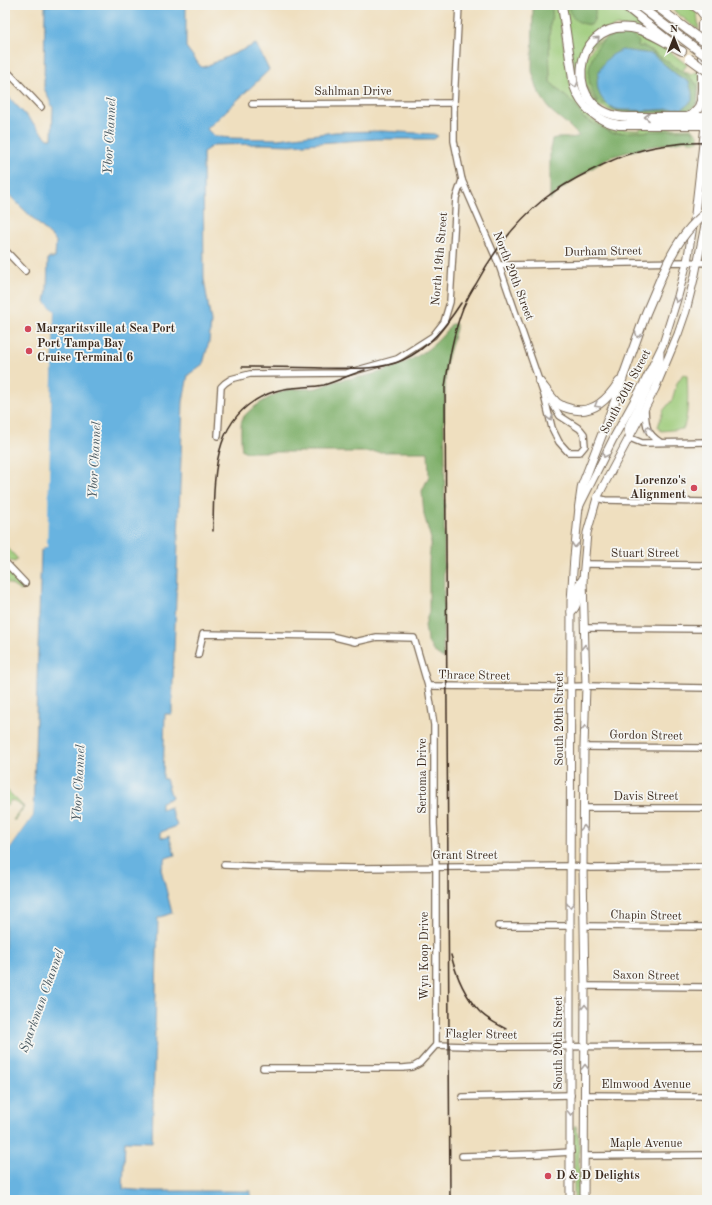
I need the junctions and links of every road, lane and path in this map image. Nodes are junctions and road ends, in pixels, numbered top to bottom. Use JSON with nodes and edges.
{"nodes":[{"id":1,"x":459,"y":5,"type":"edge"},
{"id":2,"x":562,"y":5,"type":"edge"},
{"id":3,"x":624,"y":5,"type":"edge"},
{"id":4,"x":638,"y":5,"type":"edge"},
{"id":5,"x":656,"y":5,"type":"edge"},
{"id":6,"x":693,"y":5,"type":"edge"},
{"id":7,"x":703,"y":5,"type":"edge"},
{"id":8,"x":707,"y":19,"type":"edge"},
{"id":9,"x":707,"y":28,"type":"edge"},
{"id":10,"x":707,"y":44,"type":"edge"},
{"id":11,"x":682,"y":51,"type":"junction"},
{"id":12,"x":707,"y":57,"type":"edge"},
{"id":13,"x":5,"y":69,"type":"edge"},
{"id":14,"x":707,"y":71,"type":"edge"},
{"id":15,"x":707,"y":86,"type":"edge"},
{"id":16,"x":454,"y":103,"type":"junction"},
{"id":17,"x":252,"y":104,"type":"dead end"},
{"id":18,"x":41,"y":107,"type":"dead end"},
{"id":19,"x":686,"y":117,"type":"junction"},
{"id":20,"x":706,"y":121,"type":"edge"},
{"id":21,"x":462,"y":180,"type":"junction"},
{"id":22,"x":707,"y":214,"type":"edge"},
{"id":23,"x":5,"y":250,"type":"edge"},
{"id":24,"x":687,"y":262,"type":"junction"},
{"id":25,"x":698,"y":263,"type":"junction"},
{"id":26,"x":707,"y":263,"type":"edge"},
{"id":27,"x":499,"y":265,"type":"junction"},
{"id":28,"x":25,"y":271,"type":"dead end"},
{"id":29,"x":661,"y":348,"type":"junction"},
{"id":30,"x":622,"y":376,"type":"junction"},
{"id":31,"x":539,"y":381,"type":"junction"},
{"id":32,"x":645,"y":410,"type":"junction"},
{"id":33,"x":218,"y":436,"type":"dead end"},
{"id":34,"x":630,"y":438,"type":"junction"},
{"id":35,"x":707,"y":442,"type":"edge"},
{"id":36,"x":660,"y":443,"type":"junction"},
{"id":37,"x":597,"y":498,"type":"junction"},
{"id":38,"x":707,"y":502,"type":"edge"},
{"id":39,"x":579,"y":506,"type":"junction"},
{"id":40,"x":5,"y":562,"type":"edge"},
{"id":41,"x":584,"y":564,"type":"junction"},
{"id":42,"x":707,"y":565,"type":"edge"},
{"id":43,"x":583,"y":578,"type":"junction"},
{"id":44,"x":25,"y":583,"type":"dead end"},
{"id":45,"x":571,"y":612,"type":"junction"},
{"id":46,"x":585,"y":628,"type":"junction"},
{"id":47,"x":707,"y":629,"type":"edge"},
{"id":48,"x":198,"y":654,"type":"dead end"},
{"id":49,"x":428,"y":686,"type":"junction"},
{"id":50,"x":571,"y":686,"type":"junction"},
{"id":51,"x":586,"y":686,"type":"junction"},
{"id":52,"x":707,"y":688,"type":"edge"},
{"id":53,"x":584,"y":747,"type":"junction"},
{"id":54,"x":707,"y":748,"type":"edge"},
{"id":55,"x":584,"y":808,"type":"junction"},
{"id":56,"x":707,"y":808,"type":"edge"},
{"id":57,"x":224,"y":865,"type":"dead end"},
{"id":58,"x":571,"y":866,"type":"junction"},
{"id":59,"x":436,"y":867,"type":"junction"},
{"id":60,"x":707,"y":867,"type":"edge"},
{"id":61,"x":583,"y":868,"type":"junction"},
{"id":62,"x":498,"y":926,"type":"dead end"},
{"id":63,"x":570,"y":926,"type":"junction"},
{"id":64,"x":584,"y":926,"type":"junction"},
{"id":65,"x":707,"y":928,"type":"edge"},
{"id":66,"x":585,"y":986,"type":"junction"},
{"id":67,"x":707,"y":987,"type":"edge"},
{"id":68,"x":436,"y":1045,"type":"junction"},
{"id":69,"x":571,"y":1046,"type":"junction"},
{"id":70,"x":585,"y":1046,"type":"junction"},
{"id":71,"x":707,"y":1046,"type":"edge"},
{"id":72,"x":263,"y":1068,"type":"dead end"},
{"id":73,"x":571,"y":1095,"type":"junction"},
{"id":74,"x":585,"y":1095,"type":"junction"},
{"id":75,"x":707,"y":1096,"type":"edge"},
{"id":76,"x":462,"y":1097,"type":"dead end"},
{"id":77,"x":571,"y":1152,"type":"junction"},
{"id":78,"x":707,"y":1155,"type":"edge"},
{"id":79,"x":462,"y":1156,"type":"dead end"},
{"id":80,"x":585,"y":1156,"type":"junction"},
{"id":81,"x":570,"y":1200,"type":"edge"},
{"id":82,"x":584,"y":1200,"type":"edge"}],
"edges":[{"from":1,"to":16,"type":"street","name":"North 19th Street"},
{"from":2,"to":20,"type":"highway","one_way":true},
{"from":3,"to":11,"type":"highway"},
{"from":4,"to":12,"type":"highway","bridge":true},
{"from":5,"to":10,"type":"highway","bridge":true},
{"from":6,"to":8,"type":"highway"},
{"from":7,"to":8,"type":"main road"},
{"from":8,"to":9,"type":"main road"},
{"from":8,"to":19,"type":"highway"},
{"from":11,"to":14,"type":"highway","bridge":true},
{"from":19,"to":11,"type":"highway","one_way":true},
{"from":13,"to":18,"type":"street"},
{"from":15,"to":20,"type":"main road","name":"South 20th Street"},
{"from":16,"to":17,"type":"street","name":"Sahlman Drive"},
{"from":16,"to":21,"type":"street","name":"North 19th Street"},
{"from":19,"to":20,"type":"highway"},
{"from":20,"to":24,"type":"main road","name":"South 20th Street"},
{"from":21,"to":27,"type":"street","name":"North 20th Street"},
{"from":21,"to":33,"type":"street","name":"North 19th Street"},
{"from":22,"to":25,"type":"main road","name":"South 20th Street"},
{"from":22,"to":30,"type":"highway","one_way":true,"bridge":true},
{"from":23,"to":28,"type":"street"},
{"from":24,"to":25,"type":"street","name":"Durham Street"},
{"from":24,"to":27,"type":"street","name":"Durham Street"},
{"from":24,"to":29,"type":"main road","name":"South 20th Street","one_way":true},
{"from":25,"to":26,"type":"street","name":"Durham Street"},
{"from":25,"to":32,"type":"main road","name":"South 20th Street"},
{"from":27,"to":31,"type":"street","name":"North 20th Street"},
{"from":29,"to":34,"type":"main road"},
{"from":29,"to":39,"type":"main road","name":"South 20th Street","one_way":true},
{"from":30,"to":31,"type":"highway","one_way":true},
{"from":30,"to":39,"type":"highway"},
{"from":31,"to":31,"type":"street","name":"North 20th Street","one_way":true},
{"from":32,"to":34,"type":"main road","name":"South 20th Street"},
{"from":36,"to":32,"type":"street","one_way":true},
{"from":34,"to":36,"type":"street"},
{"from":34,"to":37,"type":"main road","name":"South 20th Street"},
{"from":35,"to":36,"type":"street"},
{"from":37,"to":38,"type":"street"},
{"from":37,"to":41,"type":"main road","name":"South 20th Street"},
{"from":39,"to":45,"type":"main road","name":"South 20th Street","one_way":true},
{"from":40,"to":44,"type":"street"},
{"from":41,"to":42,"type":"street","name":"Stuart Street"},
{"from":41,"to":43,"type":"main road","name":"South 20th Street"},
{"from":43,"to":45,"type":"main road"},
{"from":43,"to":46,"type":"main road","name":"South 20th Street"},
{"from":45,"to":50,"type":"main road","name":"South 20th Street"},
{"from":46,"to":47,"type":"street"},
{"from":51,"to":46,"type":"main road","name":"South 20th Street","one_way":true},
{"from":48,"to":49,"type":"street","name":"Thrace Street"},
{"from":49,"to":50,"type":"street","name":"Thrace Street"},
{"from":49,"to":59,"type":"street","name":"Sertoma Drive"},
{"from":50,"to":51,"type":"street","name":"Thrace Street"},
{"from":50,"to":58,"type":"main road","name":"South 20th Street"},
{"from":51,"to":52,"type":"street","name":"Thrace Street"},
{"from":53,"to":51,"type":"main road","name":"South 20th Street","one_way":true},
{"from":53,"to":54,"type":"street","name":"Gordon Street"},
{"from":53,"to":55,"type":"main road","name":"South 20th Street"},
{"from":55,"to":56,"type":"street","name":"Davis Street"},
{"from":61,"to":55,"type":"main road","name":"South 20th Street","one_way":true},
{"from":57,"to":59,"type":"street","name":"Grant Street"},
{"from":58,"to":59,"type":"street","name":"Grant Street"},
{"from":58,"to":61,"type":"street","name":"Grant Street"},
{"from":58,"to":63,"type":"main road","name":"South 20th Street","one_way":true},
{"from":59,"to":68,"type":"street","name":"Wyn Koop Drive"},
{"from":60,"to":61,"type":"street","name":"Grant Street"},
{"from":61,"to":64,"type":"main road","name":"South 20th Street"},
{"from":62,"to":63,"type":"street"},
{"from":63,"to":69,"type":"main road","name":"South 20th Street"},
{"from":64,"to":65,"type":"street","name":"Chapin Street"},
{"from":64,"to":66,"type":"main road","name":"South 20th Street"},
{"from":66,"to":67,"type":"street","name":"Saxon Street"},
{"from":70,"to":66,"type":"main road","name":"South 20th Street","one_way":true},
{"from":68,"to":69,"type":"street","name":"Flagler Street"},
{"from":68,"to":72,"type":"street","name":"Flagler Street"},
{"from":69,"to":70,"type":"street","name":"Flagler Street"},
{"from":69,"to":73,"type":"main road","name":"South 20th Street"},
{"from":70,"to":71,"type":"street","name":"Flagler Street"},
{"from":74,"to":70,"type":"main road","name":"South 20th Street","one_way":true},
{"from":73,"to":76,"type":"street"},
{"from":73,"to":77,"type":"main road","name":"South 20th Street","one_way":true},
{"from":74,"to":75,"type":"street","name":"Elmwood Avenue"},
{"from":74,"to":80,"type":"main road","name":"South 20th Street"},
{"from":77,"to":79,"type":"street"},
{"from":77,"to":81,"type":"main road","name":"South 20th Street"},
{"from":78,"to":80,"type":"street","name":"Maple Avenue"},
{"from":80,"to":82,"type":"main road","name":"South 20th Street"}]}
